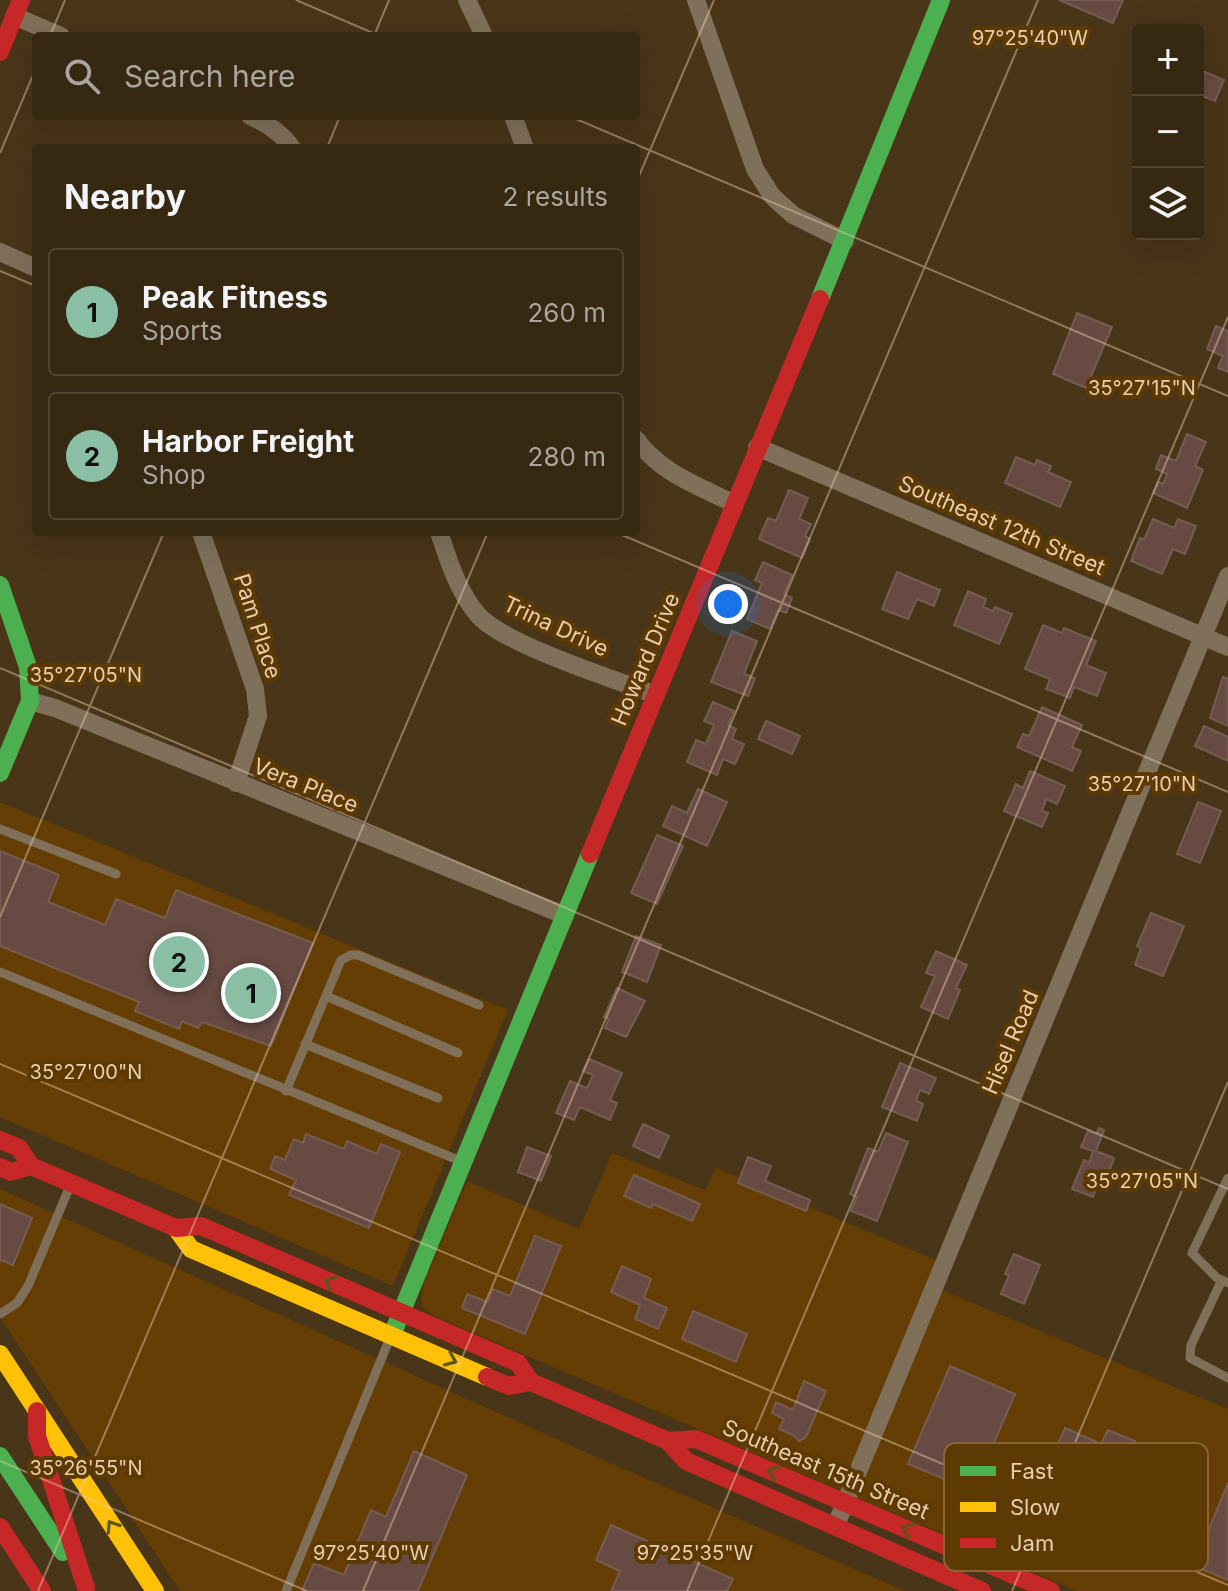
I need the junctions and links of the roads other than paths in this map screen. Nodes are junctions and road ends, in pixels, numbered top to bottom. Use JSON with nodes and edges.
{"nodes":[{"id":1,"x":467,"y":0,"type":"edge"},
{"id":2,"x":696,"y":0,"type":"edge"},
{"id":3,"x":941,"y":0,"type":"edge"},
{"id":4,"x":11,"y":9,"type":"edge"},
{"id":5,"x":54,"y":32,"type":"edge"},
{"id":6,"x":482,"y":32,"type":"edge"},
{"id":7,"x":0,"y":52,"type":"edge"},
{"id":8,"x":259,"y":120,"type":"edge"},
{"id":9,"x":514,"y":120,"type":"edge"},
{"id":10,"x":289,"y":144,"type":"edge"},
{"id":11,"x":524,"y":144,"type":"edge"},
{"id":12,"x":845,"y":241,"type":"junction"},
{"id":13,"x":0,"y":252,"type":"edge"},
{"id":14,"x":32,"y":266,"type":"edge"},
{"id":15,"x":640,"y":444,"type":"edge"},
{"id":16,"x":757,"y":447,"type":"junction"},
{"id":17,"x":735,"y":504,"type":"junction"},
{"id":18,"x":202,"y":536,"type":"edge"},
{"id":19,"x":441,"y":536,"type":"edge"},
{"id":20,"x":1228,"y":576,"type":"edge"},
{"id":21,"x":0,"y":585,"type":"edge"},
{"id":22,"x":1204,"y":637,"type":"junction"},
{"id":23,"x":1228,"y":647,"type":"edge"},
{"id":24,"x":656,"y":695,"type":"junction"},
{"id":25,"x":30,"y":701,"type":"junction"},
{"id":26,"x":0,"y":773,"type":"edge"},
{"id":27,"x":236,"y":783,"type":"junction"},
{"id":28,"x":0,"y":829,"type":"edge"},
{"id":29,"x":116,"y":874,"type":"dead end"},
{"id":30,"x":564,"y":915,"type":"junction"},
{"id":31,"x":0,"y":972,"type":"edge"},
{"id":32,"x":326,"y":996,"type":"junction"},
{"id":33,"x":479,"y":1005,"type":"dead end"},
{"id":34,"x":305,"y":1044,"type":"junction"},
{"id":35,"x":458,"y":1053,"type":"dead end"},
{"id":36,"x":286,"y":1091,"type":"junction"},
{"id":37,"x":438,"y":1098,"type":"dead end"},
{"id":38,"x":0,"y":1140,"type":"edge"},
{"id":39,"x":463,"y":1162,"type":"junction"},
{"id":40,"x":31,"y":1166,"type":"junction"},
{"id":41,"x":0,"y":1167,"type":"edge"},
{"id":42,"x":1228,"y":1178,"type":"edge"},
{"id":43,"x":71,"y":1183,"type":"junction"},
{"id":44,"x":176,"y":1228,"type":"junction"},
{"id":45,"x":1225,"y":1282,"type":"edge"},
{"id":46,"x":402,"y":1313,"type":"junction"},
{"id":47,"x":0,"y":1314,"type":"edge"},
{"id":48,"x":392,"y":1335,"type":"junction"},
{"id":49,"x":0,"y":1354,"type":"edge"},
{"id":50,"x":1228,"y":1378,"type":"edge"},
{"id":51,"x":531,"y":1382,"type":"junction"},
{"id":52,"x":37,"y":1411,"type":"junction"},
{"id":53,"x":668,"y":1441,"type":"junction"},
{"id":54,"x":0,"y":1456,"type":"edge"},
{"id":55,"x":844,"y":1502,"type":"junction"},
{"id":56,"x":836,"y":1525,"type":"junction"},
{"id":57,"x":0,"y":1527,"type":"edge"},
{"id":58,"x":0,"y":1544,"type":"edge"},
{"id":59,"x":944,"y":1545,"type":"edge"},
{"id":60,"x":23,"y":1562,"type":"junction"},
{"id":61,"x":1004,"y":1571,"type":"edge"},
{"id":62,"x":957,"y":1586,"type":"edge"},
{"id":63,"x":87,"y":1589,"type":"edge"},
{"id":64,"x":42,"y":1591,"type":"edge"},
{"id":65,"x":155,"y":1591,"type":"edge"},
{"id":66,"x":286,"y":1591,"type":"edge"},
{"id":67,"x":982,"y":1591,"type":"edge"},
{"id":68,"x":1051,"y":1591,"type":"edge"}],
"edges":[{"from":1,"to":6,"type":"street"},
{"from":2,"to":12,"type":"street"},
{"from":3,"to":12,"type":"main road","name":"Howard Drive"},
{"from":4,"to":5,"type":"street"},
{"from":4,"to":7,"type":"main road"},
{"from":8,"to":10,"type":"street"},
{"from":9,"to":11,"type":"street"},
{"from":12,"to":16,"type":"main road","name":"Howard Drive"},
{"from":13,"to":14,"type":"street"},
{"from":15,"to":17,"type":"street"},
{"from":16,"to":17,"type":"main road","name":"Howard Drive"},
{"from":16,"to":22,"type":"street","name":"Southeast 12th Street"},
{"from":17,"to":24,"type":"main road","name":"Howard Drive"},
{"from":18,"to":27,"type":"street","name":"Pam Place"},
{"from":19,"to":24,"type":"street","name":"Trina Drive"},
{"from":20,"to":22,"type":"street","name":"Hisel Road"},
{"from":21,"to":25,"type":"main road"},
{"from":22,"to":23,"type":"street","name":"Southeast 12th Street"},
{"from":22,"to":55,"type":"street","name":"Hisel Road"},
{"from":24,"to":30,"type":"main road","name":"Howard Drive"},
{"from":25,"to":26,"type":"main road"},
{"from":25,"to":27,"type":"street","name":"Vera Place"},
{"from":27,"to":30,"type":"street","name":"Vera Place"},
{"from":28,"to":29,"type":"lane"},
{"from":30,"to":39,"type":"main road","name":"Howard Drive"},
{"from":31,"to":36,"type":"lane"},
{"from":32,"to":33,"type":"lane"},
{"from":32,"to":34,"type":"lane"},
{"from":32,"to":35,"type":"lane"},
{"from":34,"to":36,"type":"lane"},
{"from":34,"to":37,"type":"lane"},
{"from":36,"to":39,"type":"lane"},
{"from":38,"to":40,"type":"main road","name":"Southeast 15th Street"},
{"from":39,"to":46,"type":"main road","name":"Howard Drive"},
{"from":40,"to":41,"type":"main road","name":"Southeast 15th Street"},
{"from":40,"to":43,"type":"main road","name":"Southeast 15th Street"},
{"from":42,"to":45,"type":"lane"},
{"from":43,"to":44,"type":"main road","name":"Southeast 15th Street"},
{"from":43,"to":47,"type":"lane"},
{"from":46,"to":44,"type":"main road","name":"Southeast 15th Street","one_way":true},
{"from":44,"to":48,"type":"main road","name":"Southeast 15th Street"},
{"from":45,"to":50,"type":"lane"},
{"from":46,"to":48,"type":"main road","name":"Howard Drive"},
{"from":46,"to":51,"type":"main road","name":"Southeast 15th Street"},
{"from":48,"to":51,"type":"main road","name":"Southeast 15th Street","one_way":true},
{"from":48,"to":66,"type":"lane"},
{"from":49,"to":52,"type":"main road"},
{"from":51,"to":53,"type":"main road","name":"Southeast 15th Street"},
{"from":52,"to":63,"type":"main road"},
{"from":65,"to":52,"type":"main road","one_way":true},
{"from":55,"to":53,"type":"main road","name":"Southeast 15th Street","one_way":true},
{"from":53,"to":56,"type":"main road","name":"Southeast 15th Street"},
{"from":54,"to":63,"type":"main road"},
{"from":55,"to":56,"type":"street","name":"Hisel Road"},
{"from":59,"to":55,"type":"main road","name":"Southeast 15th Street","one_way":true},
{"from":56,"to":62,"type":"main road","name":"Southeast 15th Street"},
{"from":57,"to":60,"type":"main road"},
{"from":58,"to":60,"type":"main road"},
{"from":60,"to":64,"type":"main road"},
{"from":61,"to":68,"type":"main road","name":"Southeast 15th Street"},
{"from":62,"to":67,"type":"main road","name":"Southeast 15th Street"}]}
